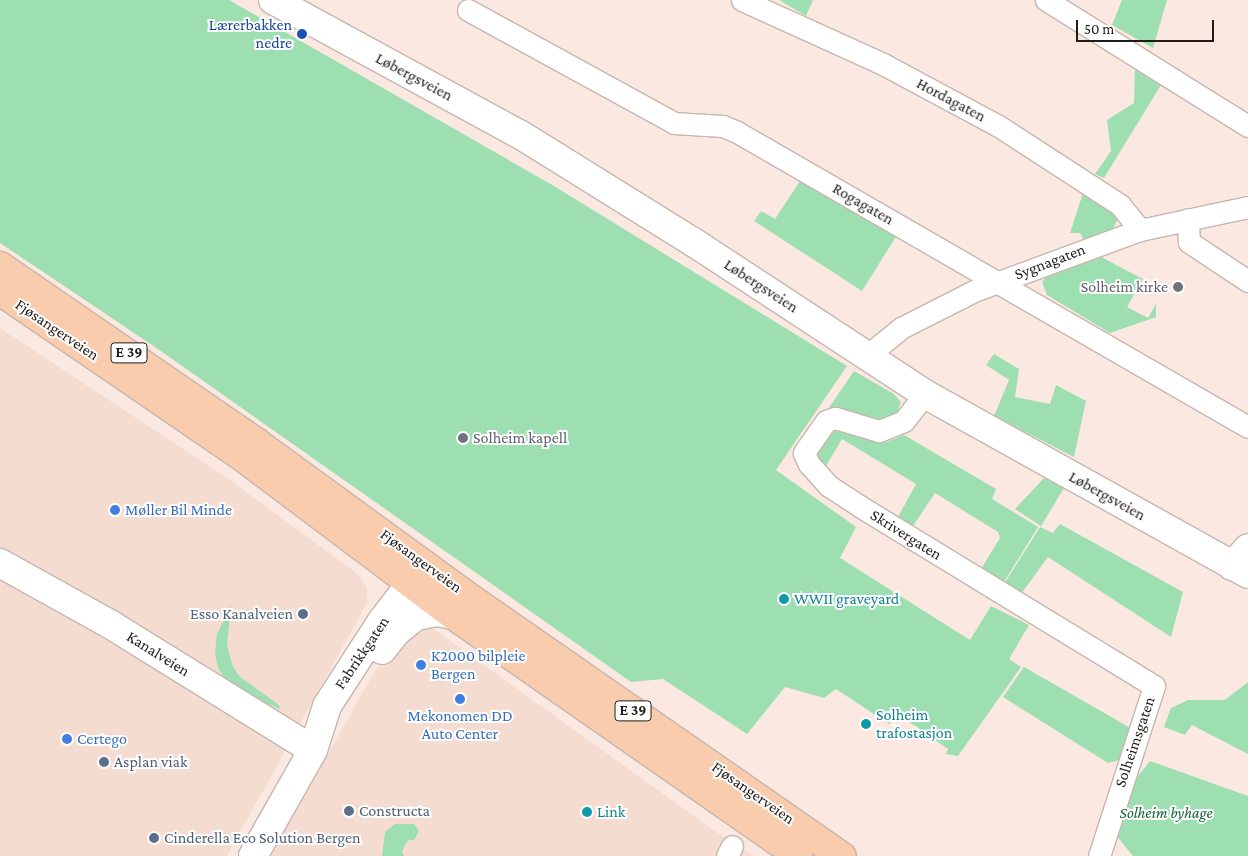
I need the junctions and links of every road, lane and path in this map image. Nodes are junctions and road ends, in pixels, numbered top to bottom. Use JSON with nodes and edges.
{"nodes":[{"id":1,"x":273,"y":0,"type":"edge"},
{"id":2,"x":742,"y":0,"type":"edge"},
{"id":3,"x":1046,"y":0,"type":"edge"},
{"id":4,"x":468,"y":10,"type":"dead end"},
{"id":5,"x":1248,"y":126,"type":"edge"},
{"id":6,"x":1248,"y":207,"type":"edge"},
{"id":7,"x":1188,"y":219,"type":"junction"},
{"id":8,"x":1140,"y":230,"type":"junction"},
{"id":9,"x":0,"y":266,"type":"edge"},
{"id":10,"x":1248,"y":281,"type":"edge"},
{"id":11,"x":1001,"y":282,"type":"junction"},
{"id":12,"x":0,"y":291,"type":"edge"},
{"id":13,"x":868,"y":355,"type":"junction"},
{"id":14,"x":926,"y":394,"type":"junction"},
{"id":15,"x":1248,"y":427,"type":"edge"},
{"id":16,"x":0,"y":563,"type":"edge"},
{"id":17,"x":1243,"y":563,"type":"edge"},
{"id":18,"x":418,"y":574,"type":"junction"},
{"id":19,"x":453,"y":615,"type":"junction"},
{"id":20,"x":1154,"y":686,"type":"joint"},
{"id":21,"x":313,"y":750,"type":"junction"},
{"id":22,"x":253,"y":856,"type":"edge"},
{"id":23,"x":798,"y":856,"type":"edge"},
{"id":24,"x":842,"y":856,"type":"edge"},
{"id":25,"x":1099,"y":856,"type":"edge"}],
"edges":[{"from":1,"to":13,"type":"street","name":"Løbergsveien"},
{"from":2,"to":8,"type":"street","name":"Hordagaten"},
{"from":3,"to":5,"type":"street"},
{"from":4,"to":11,"type":"street","name":"Rogagaten"},
{"from":6,"to":7,"type":"street","name":"Sygnagaten"},
{"from":7,"to":8,"type":"street","name":"Sygnagaten"},
{"from":7,"to":10,"type":"street"},
{"from":8,"to":11,"type":"street","name":"Sygnagaten"},
{"from":9,"to":18,"type":"highway","name":"Fjøsangerveien","number":"E 39"},
{"from":11,"to":13,"type":"street","name":"Sygnagaten"},
{"from":11,"to":15,"type":"street","name":"Rogagaten"},
{"from":12,"to":18,"type":"highway","name":"Fjøsangerveien","number":"E 39"},
{"from":13,"to":14,"type":"street","name":"Løbergsveien"},
{"from":14,"to":17,"type":"street","name":"Løbergsveien"},
{"from":14,"to":20,"type":"street","name":"Skrivergaten"},
{"from":16,"to":21,"type":"street","name":"Kanalveien"},
{"from":18,"to":19,"type":"highway","name":"Fjøsangerveien","number":"E 39"},
{"from":18,"to":21,"type":"street","name":"Fabrikkgaten"},
{"from":18,"to":24,"type":"highway","name":"Fjøsangerveien","number":"E 39"},
{"from":19,"to":21,"type":"street","name":"Fabrikkgaten"},
{"from":19,"to":23,"type":"highway","name":"Fjøsangerveien","number":"E 39"},
{"from":20,"to":25,"type":"street","name":"Solheimsgaten"},
{"from":21,"to":22,"type":"street","name":"Fabrikkgaten"}]}
